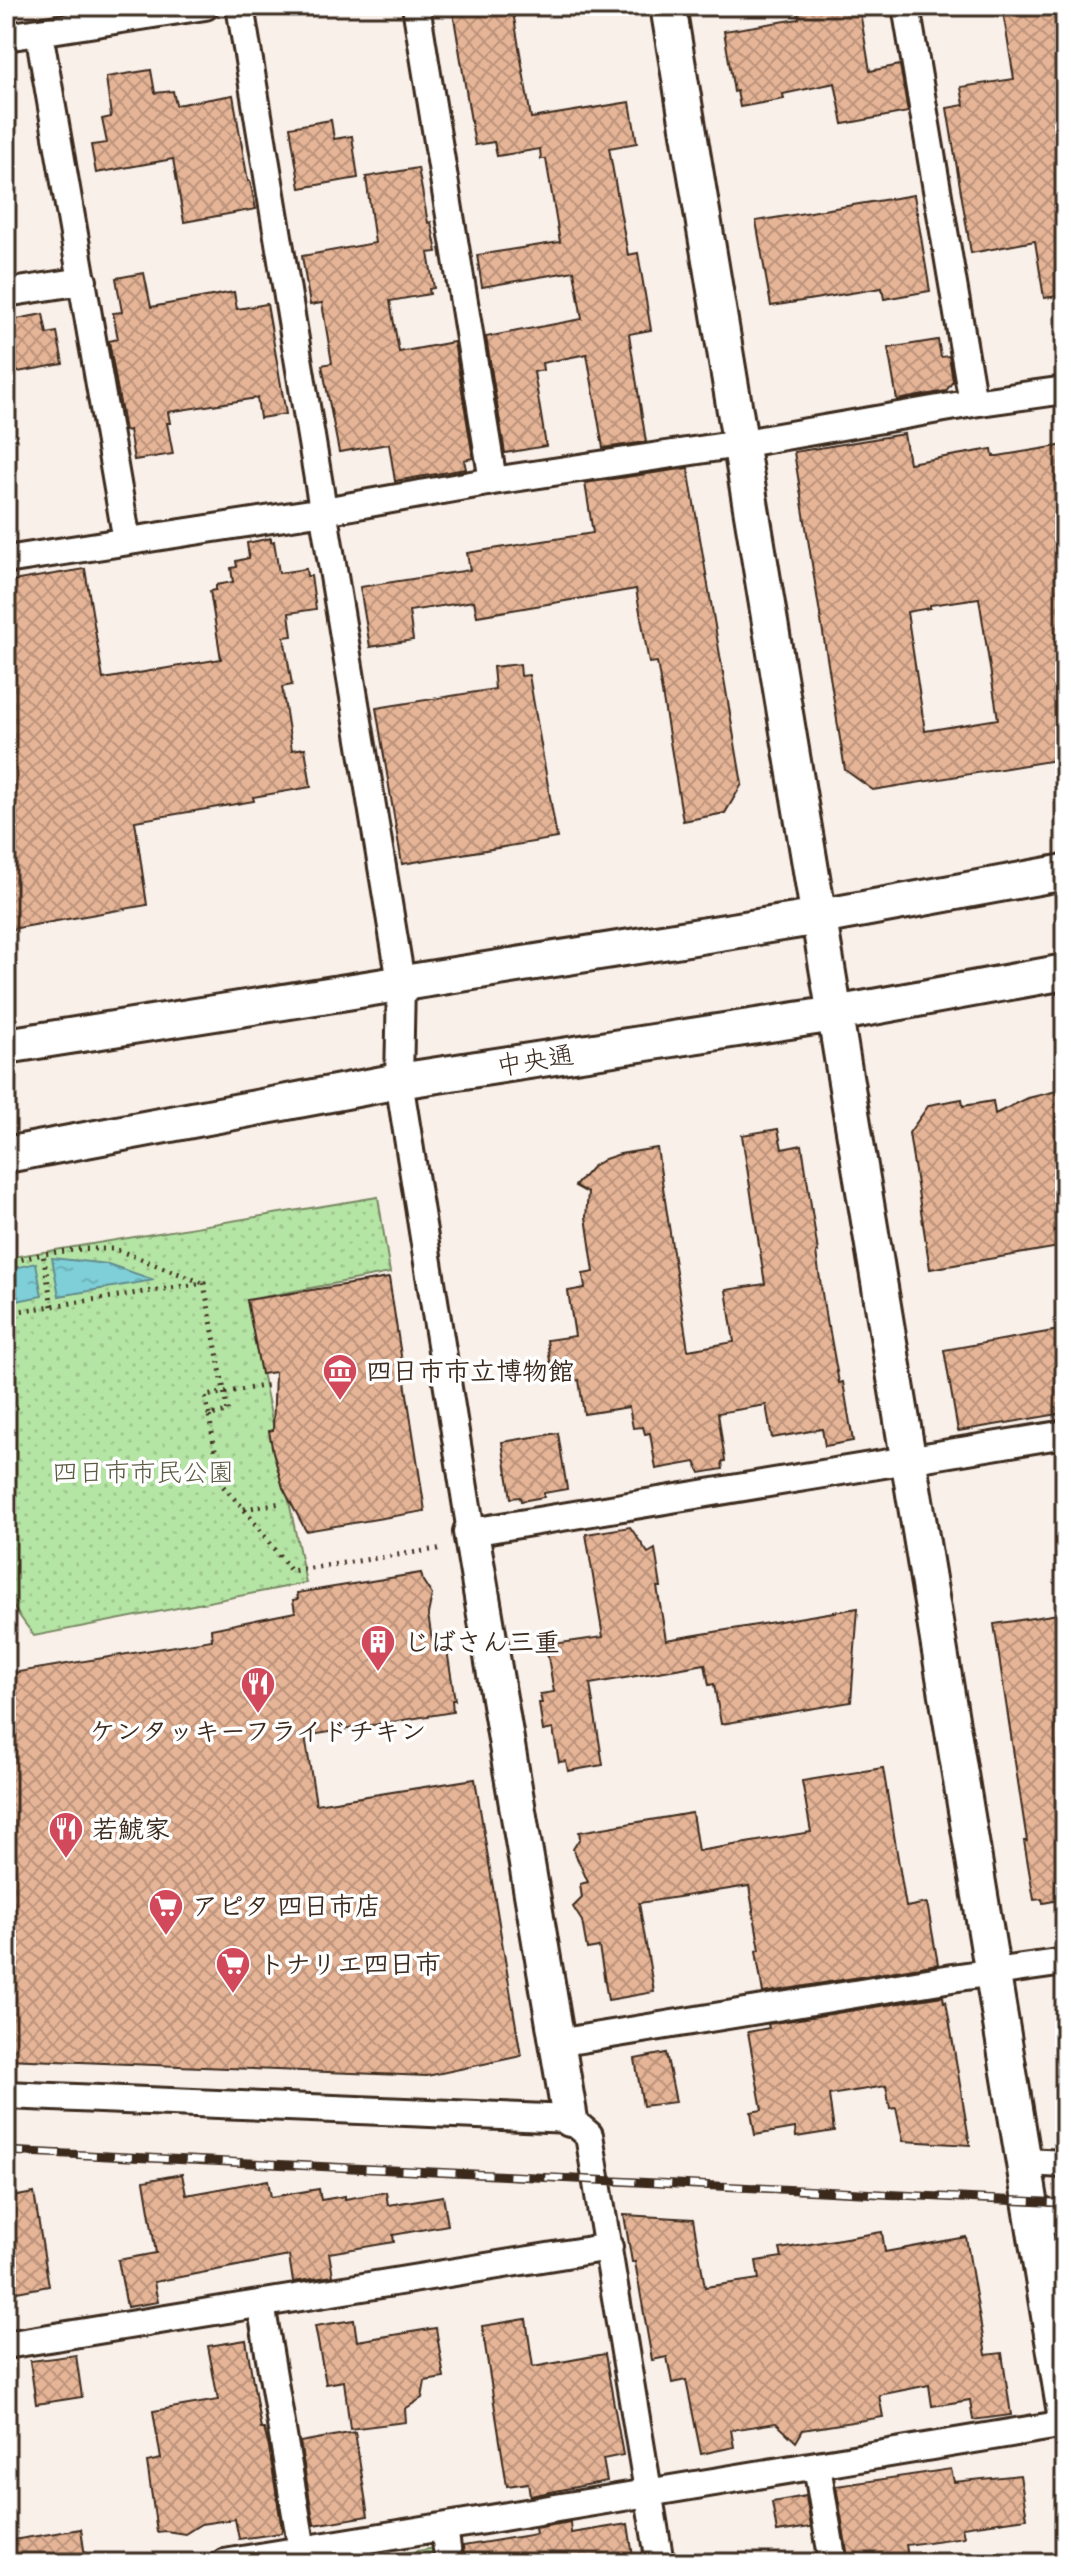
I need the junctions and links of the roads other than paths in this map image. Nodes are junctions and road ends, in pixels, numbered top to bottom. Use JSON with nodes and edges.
{"nodes":[{"id":1,"x":205,"y":6,"type":"edge"},
{"id":2,"x":240,"y":6,"type":"edge"},
{"id":3,"x":416,"y":6,"type":"edge"},
{"id":4,"x":668,"y":6,"type":"edge"},
{"id":5,"x":906,"y":6,"type":"edge"},
{"id":6,"x":39,"y":32,"type":"junction"},
{"id":7,"x":6,"y":37,"type":"edge"},
{"id":8,"x":83,"y":281,"type":"junction"},
{"id":9,"x":6,"y":293,"type":"edge"},
{"id":10,"x":1065,"y":390,"type":"edge"},
{"id":11,"x":973,"y":403,"type":"junction"},
{"id":12,"x":739,"y":444,"type":"junction"},
{"id":13,"x":493,"y":481,"type":"junction"},
{"id":14,"x":324,"y":511,"type":"junction"},
{"id":15,"x":127,"y":541,"type":"junction"},
{"id":16,"x":6,"y":560,"type":"edge"},
{"id":17,"x":1065,"y":872,"type":"edge"},
{"id":18,"x":820,"y":917,"type":"junction"},
{"id":19,"x":1065,"y":972,"type":"edge"},
{"id":20,"x":401,"y":982,"type":"junction"},
{"id":21,"x":835,"y":1014,"type":"junction"},
{"id":22,"x":6,"y":1046,"type":"edge"},
{"id":23,"x":399,"y":1081,"type":"junction"},
{"id":24,"x":6,"y":1155,"type":"edge"},
{"id":25,"x":1065,"y":1434,"type":"edge"},
{"id":26,"x":910,"y":1459,"type":"junction"},
{"id":27,"x":458,"y":1540,"type":"junction"},
{"id":28,"x":1065,"y":1962,"type":"edge"},
{"id":29,"x":995,"y":1973,"type":"junction"},
{"id":30,"x":557,"y":2043,"type":"junction"},
{"id":31,"x":6,"y":2095,"type":"edge"},
{"id":32,"x":570,"y":2119,"type":"junction"},
{"id":33,"x":1025,"y":2162,"type":"junction"},
{"id":34,"x":1065,"y":2164,"type":"edge"},
{"id":35,"x":1050,"y":2220,"type":"edge"},
{"id":36,"x":609,"y":2247,"type":"junction"},
{"id":37,"x":261,"y":2304,"type":"junction"},
{"id":38,"x":6,"y":2345,"type":"edge"},
{"id":39,"x":1065,"y":2413,"type":"edge"},
{"id":40,"x":1065,"y":2424,"type":"edge"},
{"id":41,"x":817,"y":2466,"type":"junction"},
{"id":42,"x":649,"y":2494,"type":"junction"},
{"id":43,"x":444,"y":2527,"type":"junction"},
{"id":44,"x":301,"y":2554,"type":"edge"},
{"id":45,"x":224,"y":2563,"type":"edge"},
{"id":46,"x":449,"y":2563,"type":"edge"},
{"id":47,"x":660,"y":2563,"type":"edge"},
{"id":48,"x":833,"y":2563,"type":"edge"}],
"edges":[{"from":1,"to":6,"type":"street"},
{"from":2,"to":14,"type":"street"},
{"from":3,"to":13,"type":"street"},
{"from":4,"to":12,"type":"street"},
{"from":5,"to":11,"type":"street"},
{"from":6,"to":7,"type":"street"},
{"from":6,"to":8,"type":"street"},
{"from":8,"to":9,"type":"street"},
{"from":8,"to":15,"type":"street"},
{"from":10,"to":11,"type":"street"},
{"from":11,"to":12,"type":"street"},
{"from":12,"to":13,"type":"street"},
{"from":12,"to":18,"type":"street"},
{"from":13,"to":14,"type":"street"},
{"from":14,"to":15,"type":"street"},
{"from":14,"to":20,"type":"street"},
{"from":15,"to":16,"type":"street"},
{"from":17,"to":18,"type":"street"},
{"from":18,"to":20,"type":"street"},
{"from":18,"to":21,"type":"street"},
{"from":19,"to":21,"type":"street","name":"中央通"},
{"from":20,"to":22,"type":"street"},
{"from":20,"to":23,"type":"street"},
{"from":21,"to":23,"type":"street","name":"中央通"},
{"from":21,"to":26,"type":"street"},
{"from":23,"to":24,"type":"street","name":"中央通"},
{"from":23,"to":27,"type":"street"},
{"from":25,"to":26,"type":"street"},
{"from":26,"to":27,"type":"street"},
{"from":26,"to":29,"type":"street"},
{"from":27,"to":30,"type":"street"},
{"from":28,"to":29,"type":"street"},
{"from":29,"to":30,"type":"street"},
{"from":29,"to":33,"type":"street"},
{"from":30,"to":32,"type":"street"},
{"from":31,"to":32,"type":"street"},
{"from":32,"to":36,"type":"street"},
{"from":33,"to":34,"type":"street"},
{"from":33,"to":35,"type":"street"},
{"from":35,"to":39,"type":"street"},
{"from":36,"to":37,"type":"street"},
{"from":36,"to":42,"type":"street"},
{"from":37,"to":38,"type":"street"},
{"from":37,"to":44,"type":"street"},
{"from":40,"to":41,"type":"street"},
{"from":41,"to":42,"type":"street"},
{"from":41,"to":48,"type":"street"},
{"from":42,"to":43,"type":"street"},
{"from":42,"to":47,"type":"street"},
{"from":43,"to":44,"type":"street"},
{"from":43,"to":46,"type":"street"},
{"from":44,"to":45,"type":"street"}]}
